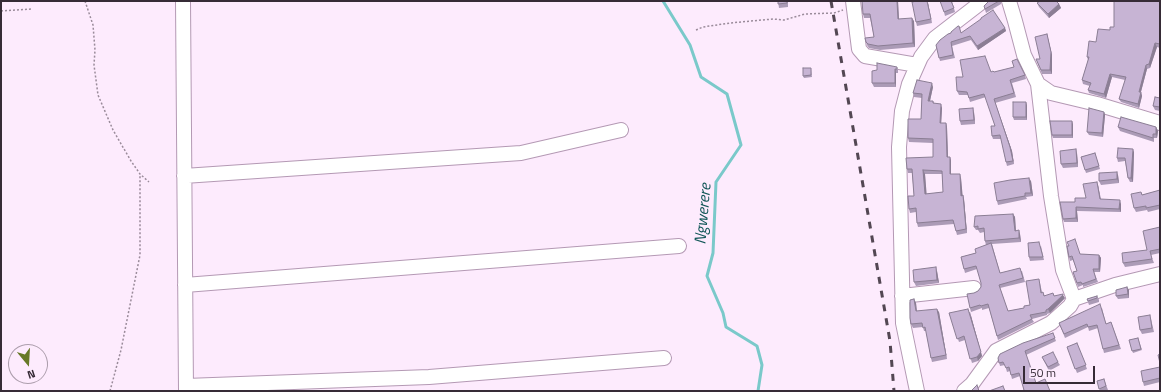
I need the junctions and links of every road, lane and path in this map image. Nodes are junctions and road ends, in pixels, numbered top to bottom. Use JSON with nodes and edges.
{"nodes":[{"id":1,"x":85,"y":1,"type":"edge"},
{"id":2,"x":183,"y":1,"type":"edge"},
{"id":3,"x":853,"y":1,"type":"edge"},
{"id":4,"x":983,"y":1,"type":"edge"},
{"id":5,"x":1009,"y":1,"type":"edge"},
{"id":6,"x":32,"y":9,"type":"dead end"},
{"id":7,"x":1,"y":11,"type":"edge"},
{"id":8,"x":834,"y":13,"type":"dead end"},
{"id":9,"x":696,"y":30,"type":"dead end"},
{"id":10,"x":917,"y":65,"type":"junction"},
{"id":11,"x":1038,"y":84,"type":"junction"},
{"id":12,"x":1160,"y":123,"type":"edge"},
{"id":13,"x":621,"y":130,"type":"dead end"},
{"id":14,"x":140,"y":174,"type":"junction"},
{"id":15,"x":184,"y":176,"type":"junction"},
{"id":16,"x":149,"y":182,"type":"dead end"},
{"id":17,"x":679,"y":246,"type":"dead end"},
{"id":18,"x":1160,"y":274,"type":"edge"},
{"id":19,"x":185,"y":285,"type":"junction"},
{"id":20,"x":974,"y":288,"type":"dead end"},
{"id":21,"x":902,"y":296,"type":"junction"},
{"id":22,"x":1074,"y":299,"type":"junction"},
{"id":23,"x":664,"y":358,"type":"dead end"},
{"id":24,"x":186,"y":389,"type":"edge"},
{"id":25,"x":110,"y":391,"type":"edge"},
{"id":26,"x":917,"y":391,"type":"edge"},
{"id":27,"x":964,"y":391,"type":"edge"}],
"edges":[{"from":1,"to":14,"type":"path"},
{"from":2,"to":15,"type":"street"},
{"from":3,"to":10,"type":"street"},
{"from":4,"to":10,"type":"street"},
{"from":5,"to":11,"type":"street"},
{"from":6,"to":7,"type":"path"},
{"from":8,"to":9,"type":"path"},
{"from":10,"to":21,"type":"street"},
{"from":11,"to":12,"type":"street"},
{"from":11,"to":22,"type":"street"},
{"from":13,"to":15,"type":"street"},
{"from":14,"to":16,"type":"path"},
{"from":14,"to":25,"type":"path"},
{"from":15,"to":19,"type":"street"},
{"from":17,"to":19,"type":"street"},
{"from":18,"to":22,"type":"street"},
{"from":19,"to":24,"type":"street"},
{"from":20,"to":21,"type":"street"},
{"from":21,"to":26,"type":"street"},
{"from":22,"to":27,"type":"street"},
{"from":23,"to":24,"type":"street"}]}
